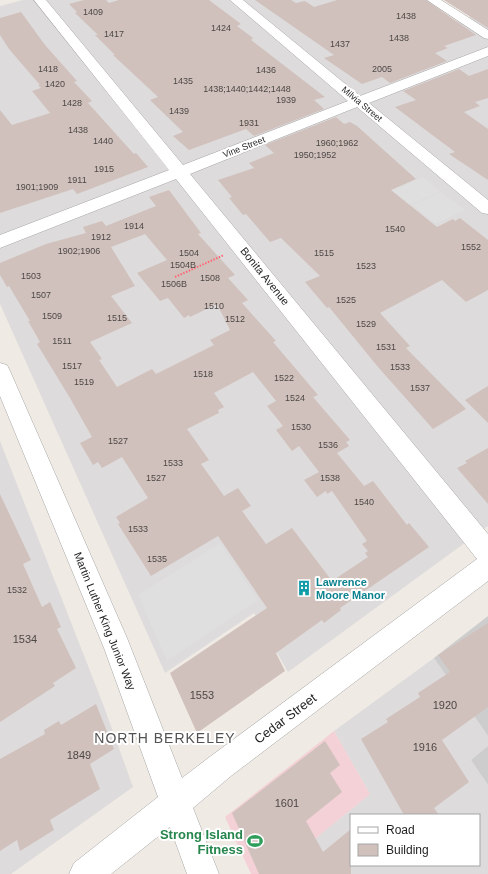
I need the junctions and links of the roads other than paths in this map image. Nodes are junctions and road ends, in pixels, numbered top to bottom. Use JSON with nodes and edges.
{"nodes":[{"id":1,"x":40,"y":0,"type":"edge"},
{"id":2,"x":236,"y":0,"type":"edge"},
{"id":3,"x":437,"y":1,"type":"edge"},
{"id":4,"x":488,"y":35,"type":"edge"},
{"id":5,"x":488,"y":51,"type":"edge"},
{"id":6,"x":360,"y":102,"type":"junction"},
{"id":7,"x":179,"y":172,"type":"junction"},
{"id":8,"x":488,"y":209,"type":"edge"},
{"id":9,"x":0,"y":242,"type":"edge"},
{"id":10,"x":0,"y":371,"type":"edge"},
{"id":11,"x":488,"y":553,"type":"edge"},
{"id":12,"x":488,"y":566,"type":"edge"},
{"id":13,"x":176,"y":803,"type":"junction"},
{"id":14,"x":85,"y":874,"type":"edge"},
{"id":15,"x":203,"y":874,"type":"edge"}],
"edges":[{"from":1,"to":7,"type":"street","name":"Bonita Avenue"},
{"from":2,"to":6,"type":"street","name":"Milvia Street"},
{"from":3,"to":4,"type":"street"},
{"from":5,"to":6,"type":"street","name":"Vine Street"},
{"from":6,"to":7,"type":"street","name":"Vine Street"},
{"from":6,"to":8,"type":"street","name":"Milvia Street"},
{"from":7,"to":9,"type":"street","name":"Vine Street"},
{"from":7,"to":11,"type":"street","name":"Bonita Avenue"},
{"from":10,"to":13,"type":"street","name":"Martin Luther King Junior Way"},
{"from":12,"to":13,"type":"street","name":"Cedar Street"},
{"from":13,"to":14,"type":"street","name":"Cedar Street"},
{"from":13,"to":15,"type":"street","name":"Martin Luther King Junior Way"}]}
